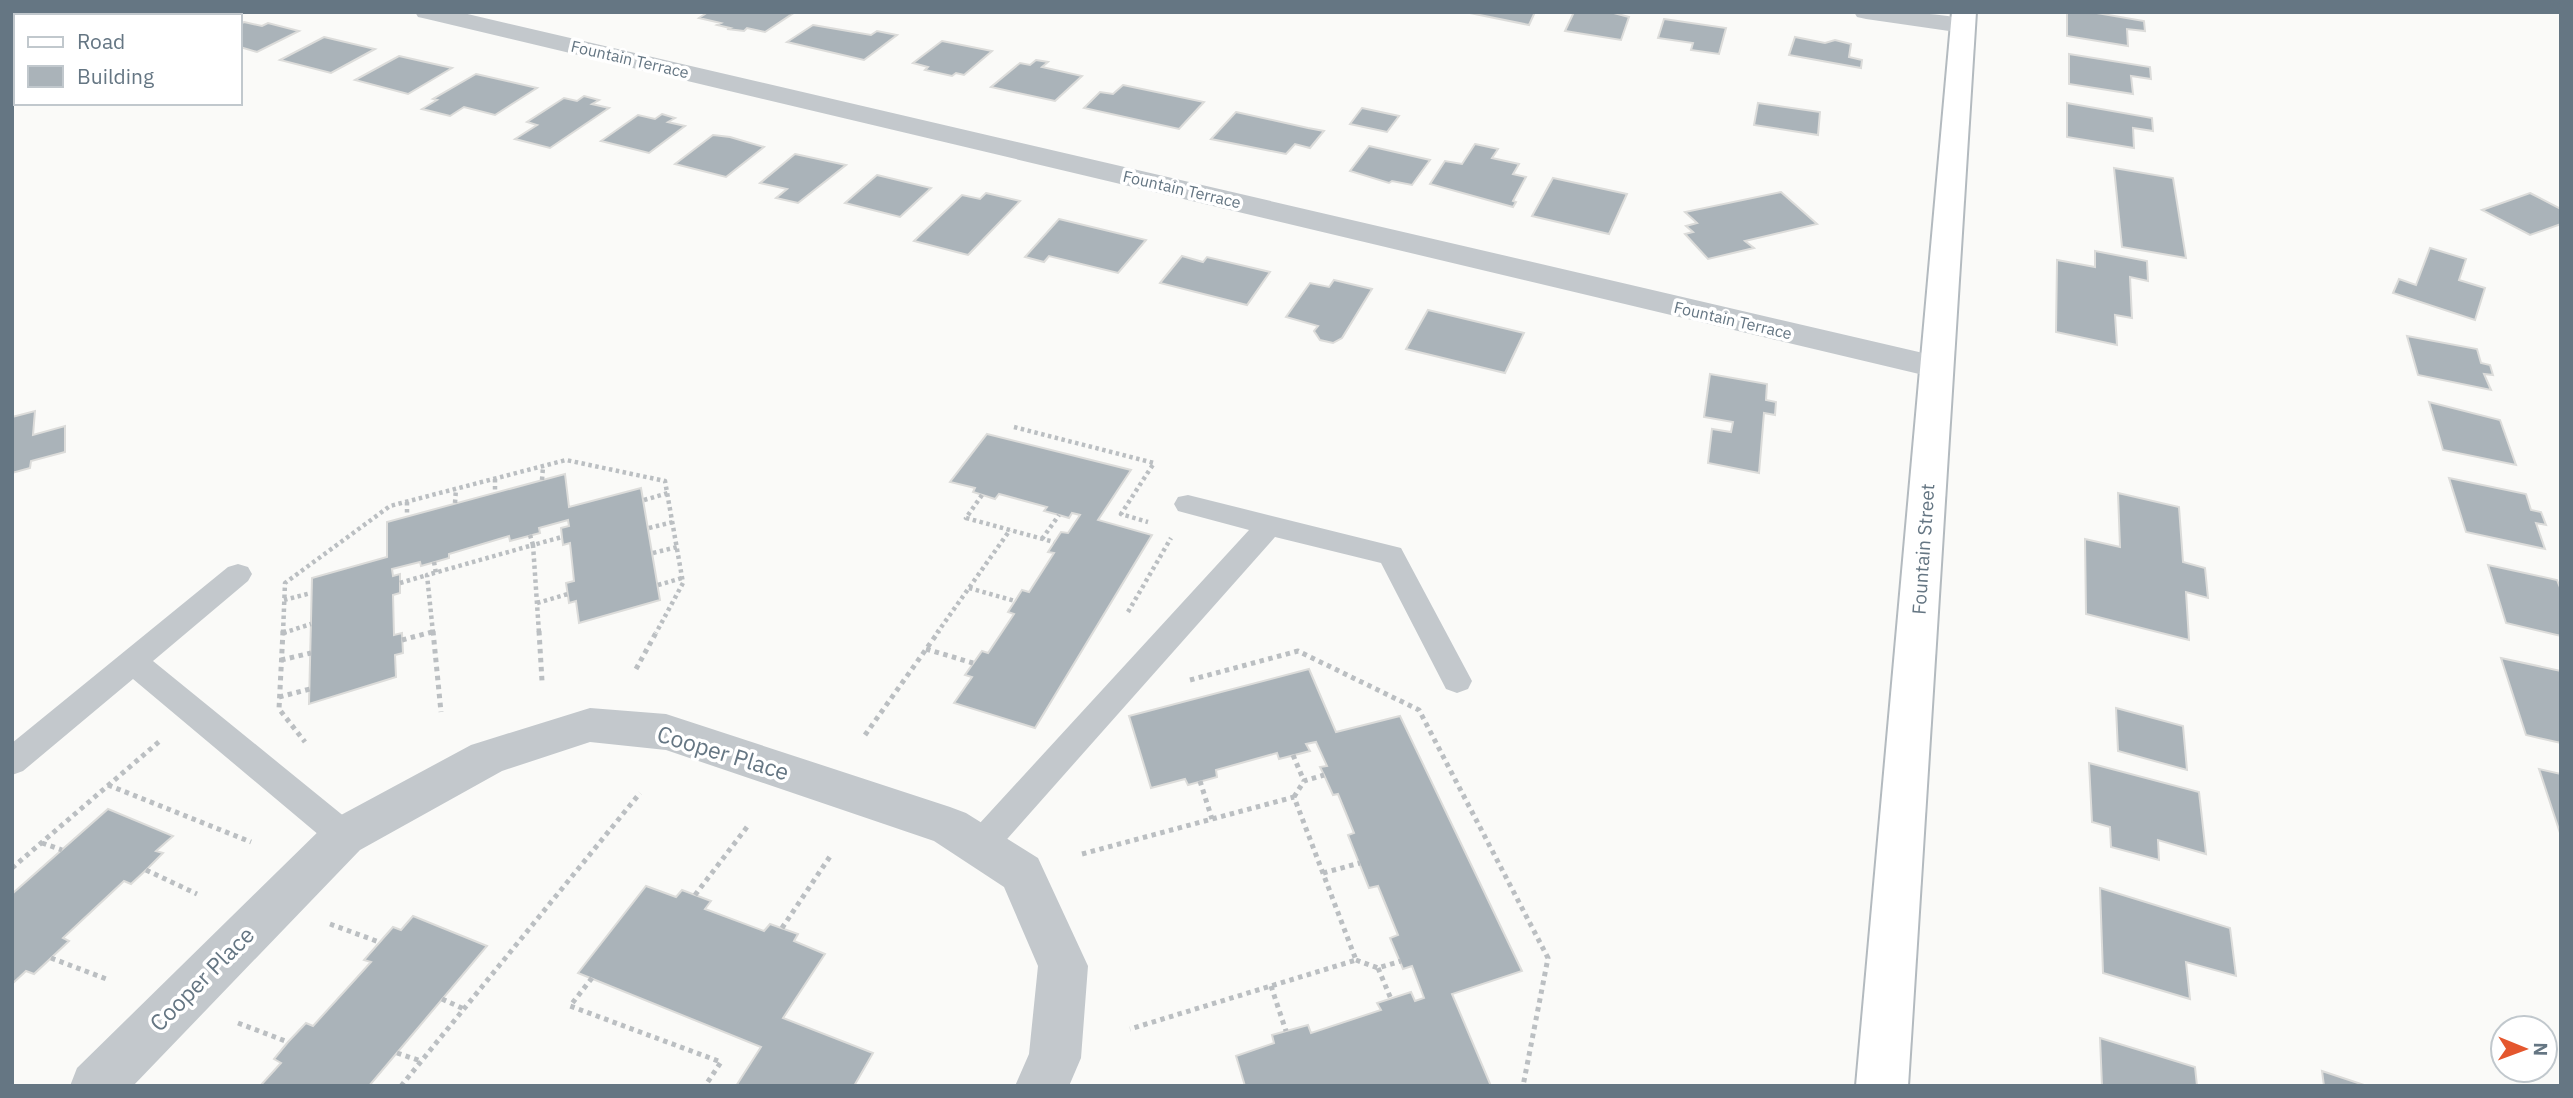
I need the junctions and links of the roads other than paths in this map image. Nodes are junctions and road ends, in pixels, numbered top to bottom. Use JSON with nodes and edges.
{"nodes":[{"id":1,"x":427,"y":12,"type":"edge"},
{"id":2,"x":1866,"y":12,"type":"edge"},
{"id":3,"x":1964,"y":19,"type":"edge"},
{"id":4,"x":1936,"y":367,"type":"junction"},
{"id":5,"x":1182,"y":516,"type":"road end"},
{"id":6,"x":1269,"y":526,"type":"junction"},
{"id":7,"x":238,"y":573,"type":"dead end"},
{"id":8,"x":132,"y":662,"type":"junction"},
{"id":9,"x":1457,"y":681,"type":"dead end"},
{"id":10,"x":12,"y":762,"type":"edge"},
{"id":11,"x":344,"y":836,"type":"junction"},
{"id":12,"x":980,"y":846,"type":"junction"},
{"id":13,"x":96,"y":1086,"type":"edge"},
{"id":14,"x":1041,"y":1086,"type":"edge"},
{"id":15,"x":1882,"y":1086,"type":"edge"}],
"edges":[{"from":1,"to":4,"type":"street","name":"Fountain Terrace"},
{"from":2,"to":3,"type":"street"},
{"from":3,"to":4,"type":"main road","name":"Fountain Street"},
{"from":4,"to":15,"type":"main road","name":"Fountain Street"},
{"from":5,"to":6,"type":"lane"},
{"from":6,"to":9,"type":"lane"},
{"from":6,"to":12,"type":"lane"},
{"from":7,"to":8,"type":"lane"},
{"from":8,"to":10,"type":"lane"},
{"from":8,"to":11,"type":"lane"},
{"from":11,"to":12,"type":"street","name":"Cooper Place"},
{"from":11,"to":13,"type":"street","name":"Cooper Place"},
{"from":12,"to":14,"type":"street","name":"Cooper Place"}]}
